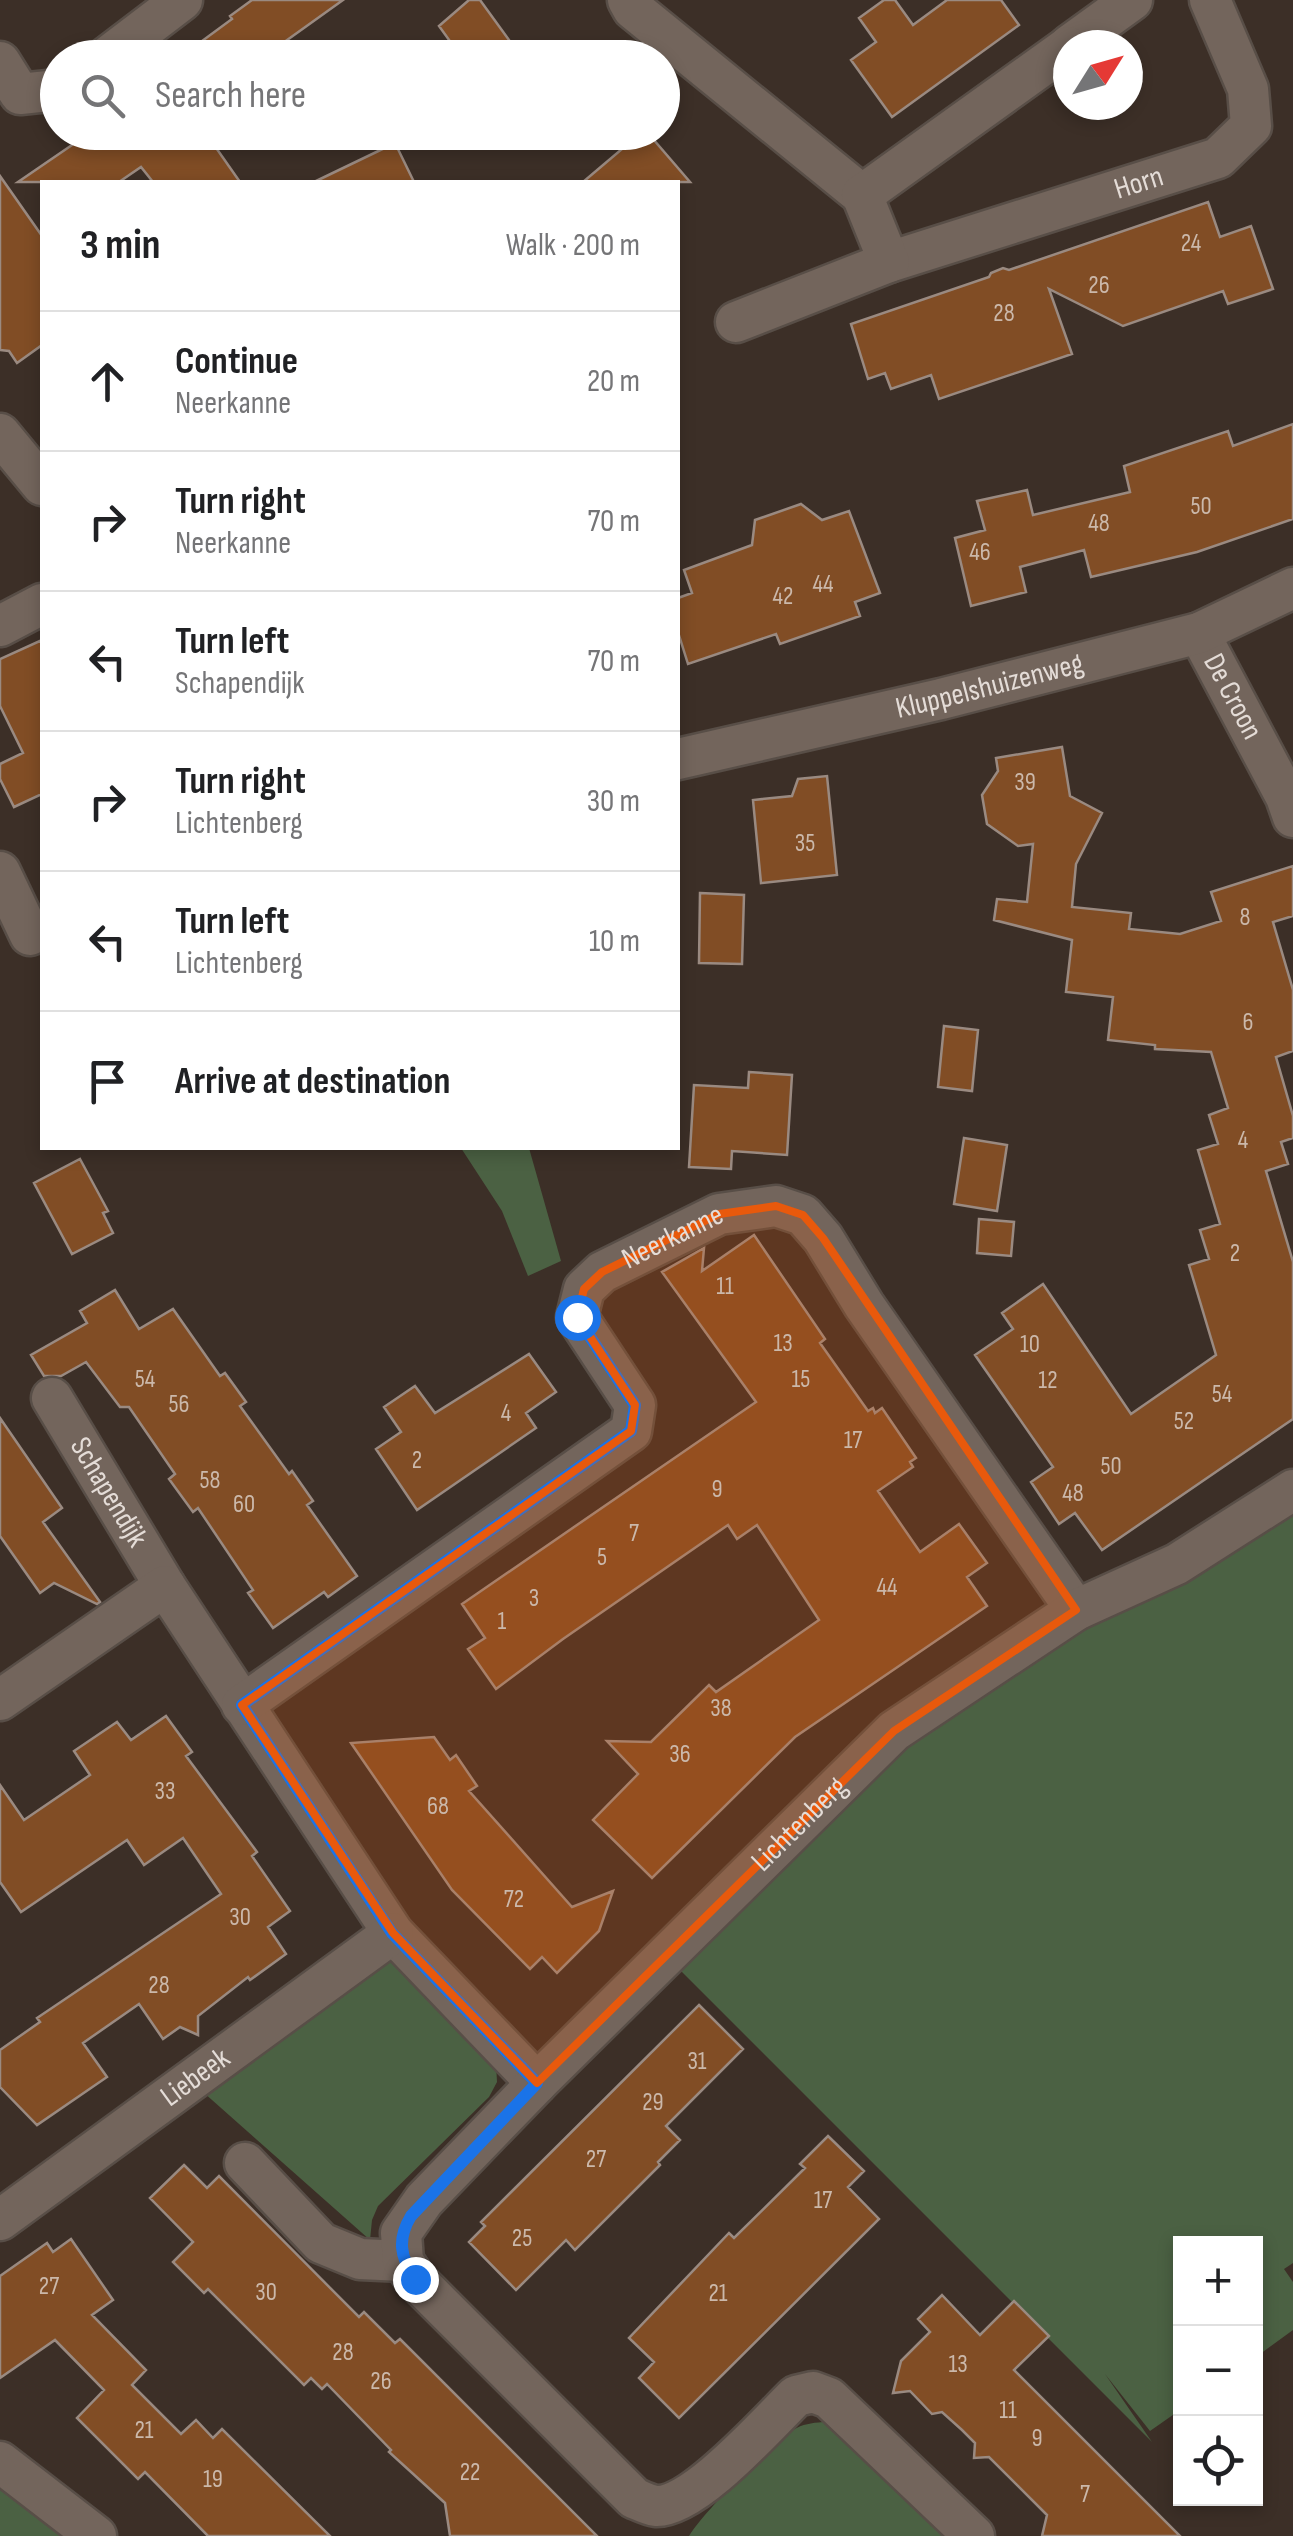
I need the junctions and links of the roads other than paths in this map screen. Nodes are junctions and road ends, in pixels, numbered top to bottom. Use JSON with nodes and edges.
{"nodes":[{"id":1,"x":182,"y":0,"type":"edge"},
{"id":2,"x":628,"y":0,"type":"edge"},
{"id":3,"x":1132,"y":0,"type":"edge"},
{"id":4,"x":1210,"y":0,"type":"edge"},
{"id":5,"x":1091,"y":30,"type":"edge"},
{"id":6,"x":130,"y":40,"type":"edge"},
{"id":7,"x":672,"y":40,"type":"edge"},
{"id":8,"x":680,"y":47,"type":"edge"},
{"id":9,"x":1053,"y":58,"type":"edge"},
{"id":10,"x":0,"y":62,"type":"edge"},
{"id":11,"x":40,"y":92,"type":"edge"},
{"id":12,"x":862,"y":195,"type":"junction"},
{"id":13,"x":889,"y":262,"type":"junction"},
{"id":14,"x":736,"y":322,"type":"dead end"},
{"id":15,"x":0,"y":434,"type":"edge"},
{"id":16,"x":40,"y":483,"type":"edge"},
{"id":17,"x":1293,"y":588,"type":"edge"},
{"id":18,"x":40,"y":605,"type":"edge"},
{"id":19,"x":0,"y":626,"type":"edge"},
{"id":20,"x":1199,"y":633,"type":"junction"},
{"id":21,"x":680,"y":759,"type":"edge"},
{"id":22,"x":1293,"y":817,"type":"edge"},
{"id":23,"x":0,"y":872,"type":"edge"},
{"id":24,"x":24,"y":937,"type":"edge"},
{"id":25,"x":52,"y":1398,"type":"dead end"},
{"id":26,"x":1293,"y":1490,"type":"edge"},
{"id":27,"x":165,"y":1586,"type":"junction"},
{"id":28,"x":1076,"y":1610,"type":"junction"},
{"id":29,"x":0,"y":1700,"type":"edge"},
{"id":30,"x":242,"y":1705,"type":"junction"},
{"id":31,"x":392,"y":1933,"type":"junction"},
{"id":32,"x":537,"y":2083,"type":"junction"},
{"id":33,"x":245,"y":2163,"type":"dead end"},
{"id":34,"x":0,"y":2220,"type":"edge"},
{"id":35,"x":403,"y":2262,"type":"junction"},
{"id":36,"x":0,"y":2462,"type":"edge"},
{"id":37,"x":660,"y":2521,"type":"edge"},
{"id":38,"x":96,"y":2536,"type":"edge"},
{"id":39,"x":974,"y":2536,"type":"edge"}],
"edges":[{"from":1,"to":6,"type":"street"},
{"from":2,"to":7,"type":"street"},
{"from":3,"to":5,"type":"street"},
{"from":4,"to":13,"type":"street","name":"Horn"},
{"from":8,"to":12,"type":"street"},
{"from":9,"to":12,"type":"street"},
{"from":10,"to":11,"type":"street"},
{"from":12,"to":13,"type":"street"},
{"from":13,"to":14,"type":"street","name":"Horn"},
{"from":15,"to":16,"type":"street"},
{"from":17,"to":20,"type":"street","name":"Kluppelshuizenweg"},
{"from":18,"to":19,"type":"street"},
{"from":20,"to":21,"type":"street","name":"Kluppelshuizenweg"},
{"from":20,"to":22,"type":"street","name":"De Croon"},
{"from":23,"to":24,"type":"street"},
{"from":25,"to":27,"type":"street","name":"Schapendijk"},
{"from":26,"to":28,"type":"street","name":"Lichtenberg"},
{"from":27,"to":29,"type":"street"},
{"from":27,"to":30,"type":"street","name":"Schapendijk"},
{"from":28,"to":30,"type":"street","name":"Neerkanne"},
{"from":28,"to":32,"type":"street","name":"Lichtenberg"},
{"from":30,"to":31,"type":"street","name":"Schapendijk"},
{"from":31,"to":32,"type":"street","name":"Schapendijk"},
{"from":31,"to":34,"type":"street","name":"Liebeek"},
{"from":32,"to":35,"type":"street","name":"Lichtenberg"},
{"from":33,"to":35,"type":"street"},
{"from":35,"to":37,"type":"street"},
{"from":36,"to":38,"type":"street"},
{"from":37,"to":39,"type":"street"}]}
